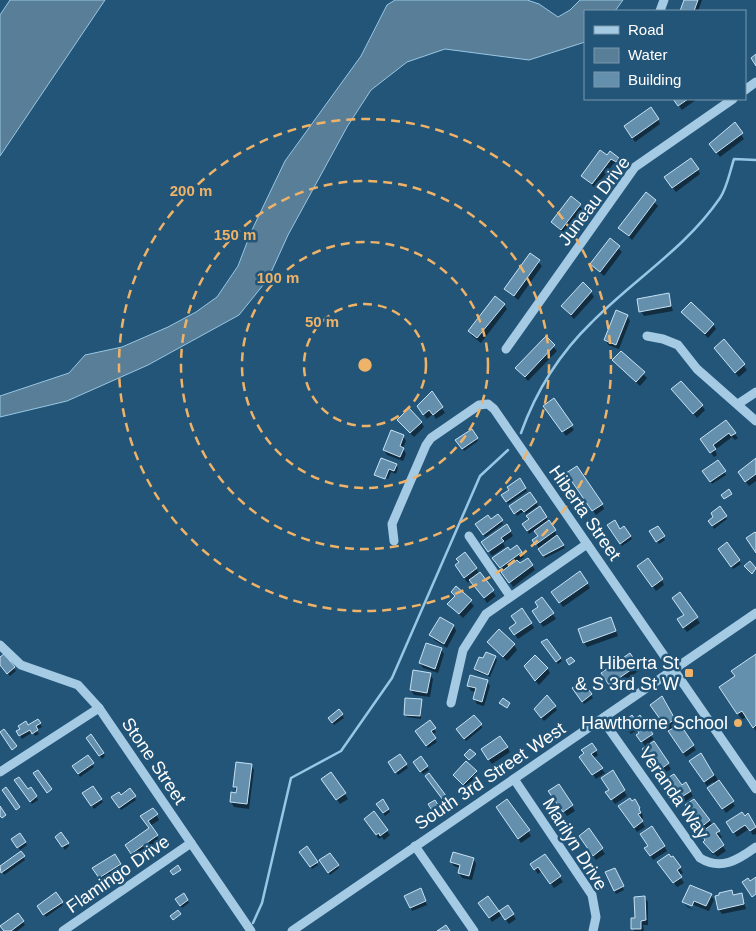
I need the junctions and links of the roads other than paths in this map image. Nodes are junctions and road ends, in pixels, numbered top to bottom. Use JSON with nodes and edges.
{"nodes":[{"id":1,"x":732,"y":100,"type":"edge"},
{"id":2,"x":647,"y":336,"type":"dead end"},
{"id":3,"x":506,"y":349,"type":"dead end"},
{"id":4,"x":756,"y":392,"type":"edge"},
{"id":5,"x":738,"y":404,"type":"junction"},
{"id":6,"x":756,"y":421,"type":"edge"},
{"id":7,"x":469,"y":536,"type":"dead end"},
{"id":8,"x":394,"y":541,"type":"dead end"},
{"id":9,"x":587,"y":544,"type":"junction"},
{"id":10,"x":510,"y":596,"type":"junction"},
{"id":11,"x":756,"y":613,"type":"edge"},
{"id":12,"x":0,"y":645,"type":"edge"},
{"id":13,"x":673,"y":669,"type":"junction"},
{"id":14,"x":451,"y":703,"type":"dead end"},
{"id":15,"x":99,"y":708,"type":"junction"},
{"id":16,"x":602,"y":719,"type":"junction"},
{"id":17,"x":0,"y":772,"type":"edge"},
{"id":18,"x":514,"y":779,"type":"junction"},
{"id":19,"x":756,"y":789,"type":"edge"},
{"id":20,"x":190,"y":843,"type":"junction"},
{"id":21,"x":415,"y":846,"type":"junction"},
{"id":22,"x":756,"y":847,"type":"edge"},
{"id":23,"x":63,"y":931,"type":"edge"},
{"id":24,"x":251,"y":931,"type":"edge"},
{"id":25,"x":292,"y":931,"type":"edge"},
{"id":26,"x":474,"y":931,"type":"edge"},
{"id":27,"x":594,"y":931,"type":"edge"}],
"edges":[{"from":1,"to":3,"type":"street","name":"Juneau Drive"},
{"from":2,"to":5,"type":"street"},
{"from":4,"to":5,"type":"street"},
{"from":5,"to":6,"type":"street"},
{"from":7,"to":10,"type":"street"},
{"from":8,"to":9,"type":"street","name":"Hiberta Street"},
{"from":9,"to":10,"type":"street"},
{"from":9,"to":13,"type":"street","name":"Hiberta Street"},
{"from":10,"to":14,"type":"street"},
{"from":11,"to":13,"type":"street","name":"South 3rd Street West"},
{"from":12,"to":15,"type":"street","name":"Stone Street"},
{"from":13,"to":16,"type":"street","name":"South 3rd Street West"},
{"from":13,"to":19,"type":"street","name":"Hiberta Street"},
{"from":15,"to":17,"type":"street"},
{"from":15,"to":20,"type":"street","name":"Stone Street"},
{"from":16,"to":18,"type":"street","name":"South 3rd Street West"},
{"from":16,"to":22,"type":"street","name":"Veranda Way"},
{"from":18,"to":21,"type":"street","name":"South 3rd Street West"},
{"from":18,"to":27,"type":"street","name":"Marilyn Drive"},
{"from":20,"to":23,"type":"street","name":"Flamingo Drive"},
{"from":20,"to":24,"type":"street","name":"Stone Street"},
{"from":21,"to":25,"type":"street","name":"South 3rd Street West"},
{"from":21,"to":26,"type":"street"}]}
